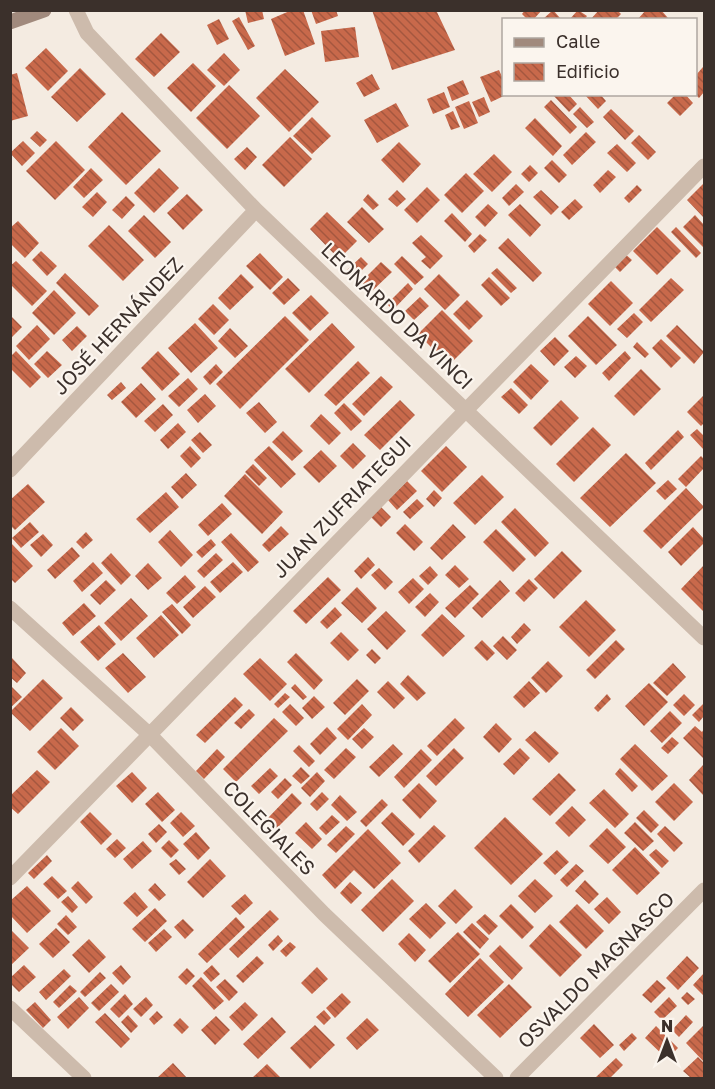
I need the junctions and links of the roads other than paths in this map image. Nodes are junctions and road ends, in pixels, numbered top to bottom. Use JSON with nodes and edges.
{"nodes":[{"id":1,"x":44,"y":10,"type":"edge"},
{"id":2,"x":76,"y":10,"type":"edge"},
{"id":3,"x":10,"y":22,"type":"edge"},
{"id":4,"x":705,"y":166,"type":"edge"},
{"id":5,"x":256,"y":210,"type":"junction"},
{"id":6,"x":466,"y":411,"type":"junction"},
{"id":7,"x":10,"y":470,"type":"edge"},
{"id":8,"x":10,"y":608,"type":"edge"},
{"id":9,"x":705,"y":638,"type":"edge"},
{"id":10,"x":149,"y":734,"type":"junction"},
{"id":11,"x":10,"y":878,"type":"edge"},
{"id":12,"x":705,"y":891,"type":"edge"},
{"id":13,"x":10,"y":1008,"type":"edge"},
{"id":14,"x":84,"y":1078,"type":"edge"},
{"id":15,"x":496,"y":1078,"type":"edge"},
{"id":16,"x":517,"y":1078,"type":"edge"}],
"edges":[{"from":1,"to":3,"type":"main road"},
{"from":2,"to":5,"type":"street","name":"LEONARDO DA VINCI"},
{"from":4,"to":6,"type":"street","name":"JUAN ZUFRIATEGUI"},
{"from":5,"to":6,"type":"street","name":"LEONARDO DA VINCI"},
{"from":5,"to":7,"type":"street","name":"JOSÉ HERNÁNDEZ"},
{"from":6,"to":9,"type":"street","name":"LEONARDO DA VINCI"},
{"from":6,"to":10,"type":"street","name":"JUAN ZUFRIATEGUI"},
{"from":8,"to":10,"type":"street","name":"COLEGIALES"},
{"from":10,"to":11,"type":"street","name":"JUAN ZUFRIATEGUI"},
{"from":10,"to":15,"type":"street","name":"COLEGIALES"},
{"from":12,"to":16,"type":"street","name":"OSVALDO MAGNASCO"},
{"from":13,"to":14,"type":"street"}]}
